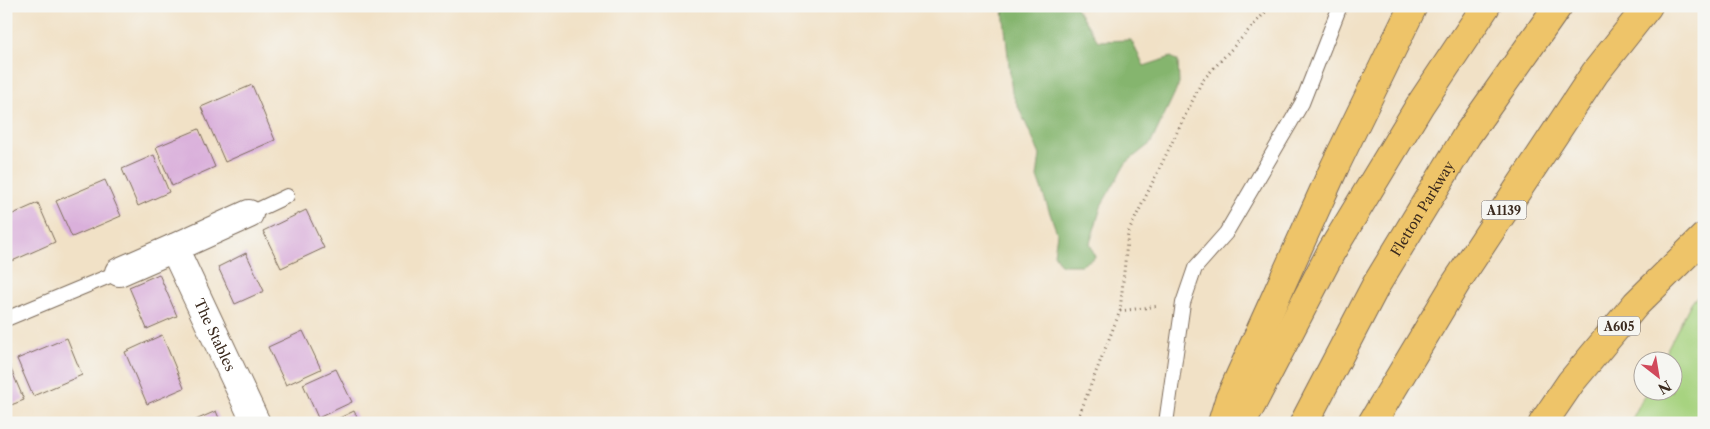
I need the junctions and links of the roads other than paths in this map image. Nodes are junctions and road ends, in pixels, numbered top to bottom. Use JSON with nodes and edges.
{"nodes":[{"id":1,"x":1340,"y":6,"type":"edge"},
{"id":2,"x":1413,"y":6,"type":"edge"},
{"id":3,"x":1486,"y":6,"type":"edge"},
{"id":4,"x":1558,"y":6,"type":"edge"},
{"id":5,"x":1648,"y":6,"type":"edge"},
{"id":6,"x":287,"y":196,"type":"dead end"},
{"id":7,"x":249,"y":214,"type":"joint"},
{"id":8,"x":1704,"y":237,"type":"edge"},
{"id":9,"x":174,"y":248,"type":"junction"},
{"id":10,"x":119,"y":272,"type":"joint"},
{"id":11,"x":6,"y":319,"type":"edge"},
{"id":12,"x":256,"y":423,"type":"edge"},
{"id":13,"x":1166,"y":423,"type":"edge"},
{"id":14,"x":1222,"y":423,"type":"edge"},
{"id":15,"x":1242,"y":423,"type":"edge"},
{"id":16,"x":1304,"y":423,"type":"edge"},
{"id":17,"x":1372,"y":423,"type":"edge"},
{"id":18,"x":1543,"y":423,"type":"edge"}],
"edges":[{"from":1,"to":13,"type":"lane"},
{"from":2,"to":14,"type":"main road"},
{"from":3,"to":15,"type":"main road"},
{"from":4,"to":16,"type":"main road","name":"Fletton Parkway"},
{"from":5,"to":17,"type":"main road","number":"A1139"},
{"from":6,"to":7,"type":"lane"},
{"from":7,"to":9,"type":"street"},
{"from":8,"to":18,"type":"main road","number":"A605"},
{"from":9,"to":10,"type":"street"},
{"from":9,"to":12,"type":"street","name":"The Stables"},
{"from":10,"to":11,"type":"lane"}]}
